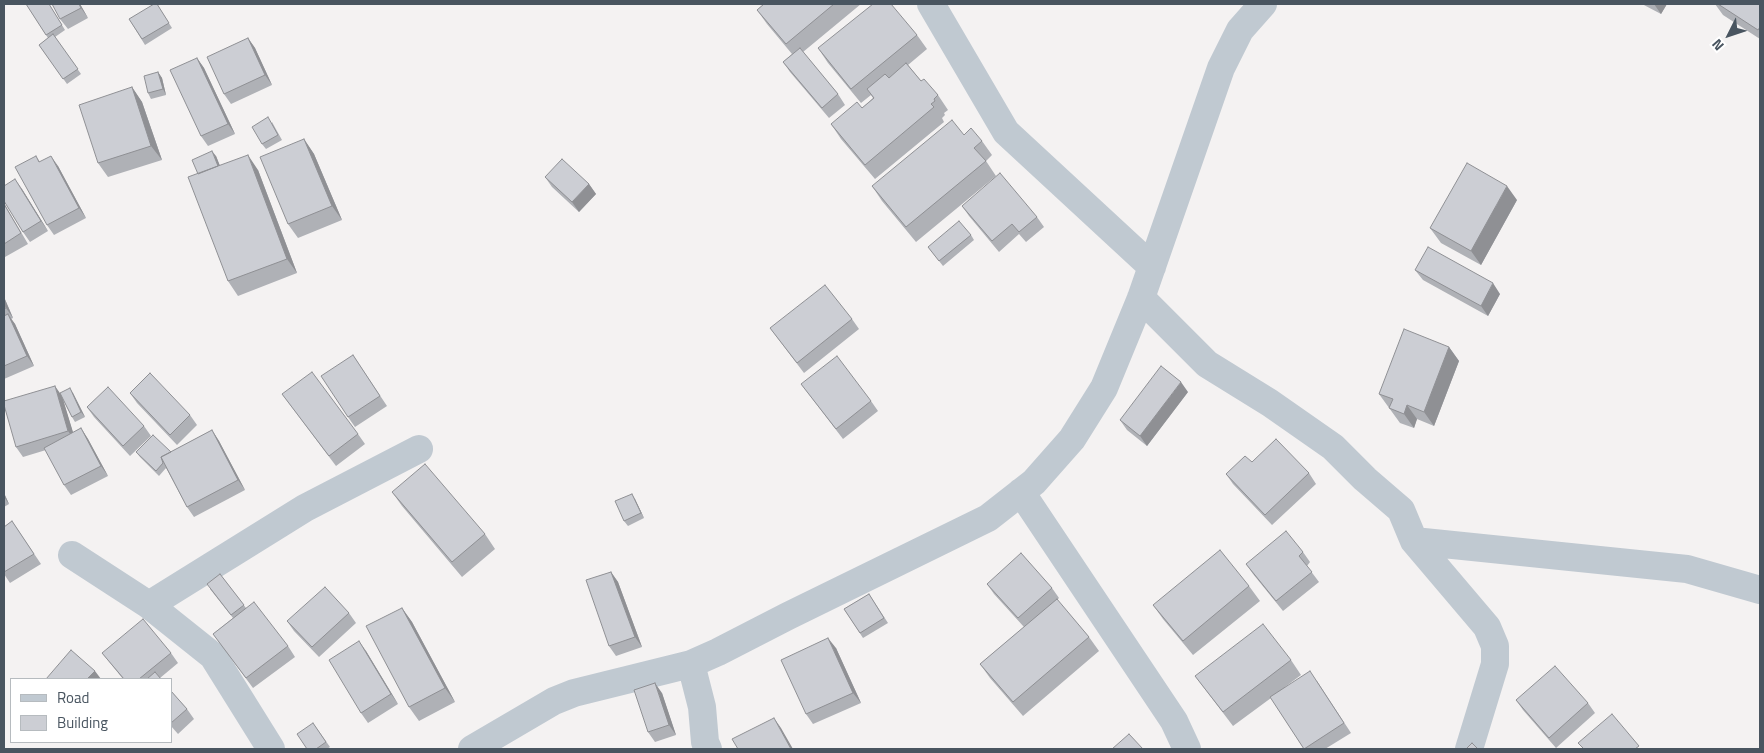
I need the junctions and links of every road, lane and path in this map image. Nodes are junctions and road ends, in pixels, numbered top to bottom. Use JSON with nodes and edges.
{"nodes":[{"id":1,"x":931,"y":4,"type":"edge"},
{"id":2,"x":1263,"y":4,"type":"edge"},
{"id":3,"x":1152,"y":267,"type":"junction"},
{"id":4,"x":1141,"y":298,"type":"junction"},
{"id":5,"x":419,"y":449,"type":"dead end"},
{"id":6,"x":1021,"y":492,"type":"junction"},
{"id":7,"x":1414,"y":541,"type":"junction"},
{"id":8,"x":72,"y":555,"type":"dead end"},
{"id":9,"x":1760,"y":590,"type":"edge"},
{"id":10,"x":149,"y":605,"type":"junction"},
{"id":11,"x":691,"y":664,"type":"junction"},
{"id":12,"x":271,"y":749,"type":"edge"},
{"id":13,"x":472,"y":749,"type":"edge"},
{"id":14,"x":708,"y":749,"type":"edge"},
{"id":15,"x":1187,"y":749,"type":"edge"},
{"id":16,"x":1469,"y":749,"type":"edge"}],
"edges":[{"from":1,"to":3,"type":"street"},
{"from":2,"to":3,"type":"street"},
{"from":3,"to":4,"type":"street"},
{"from":4,"to":6,"type":"street"},
{"from":4,"to":7,"type":"street"},
{"from":5,"to":10,"type":"street"},
{"from":6,"to":11,"type":"street"},
{"from":6,"to":15,"type":"street"},
{"from":7,"to":9,"type":"street"},
{"from":7,"to":16,"type":"street"},
{"from":8,"to":10,"type":"street"},
{"from":10,"to":12,"type":"street"},
{"from":11,"to":13,"type":"street"},
{"from":11,"to":14,"type":"street"}]}
